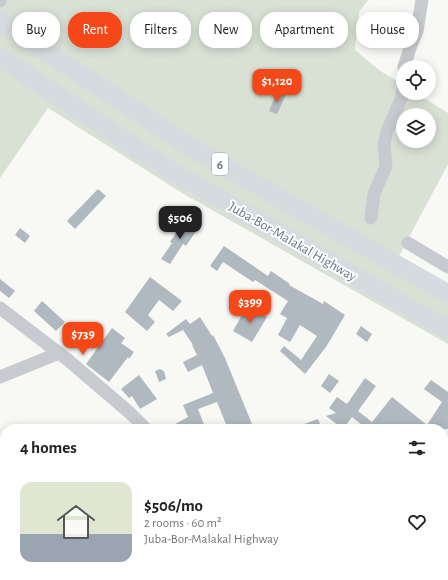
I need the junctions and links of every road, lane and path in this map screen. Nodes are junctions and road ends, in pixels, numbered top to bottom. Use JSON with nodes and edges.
{"nodes":[{"id":1,"x":422,"y":0,"type":"edge"},
{"id":2,"x":0,"y":21,"type":"edge"},
{"id":3,"x":0,"y":57,"type":"edge"},
{"id":4,"x":407,"y":60,"type":"edge"},
{"id":5,"x":401,"y":100,"type":"edge"},
{"id":6,"x":371,"y":218,"type":"dead end"},
{"id":7,"x":408,"y":243,"type":"dead end"},
{"id":8,"x":448,"y":267,"type":"edge"},
{"id":9,"x":448,"y":294,"type":"edge"},
{"id":10,"x":0,"y":308,"type":"edge"},
{"id":11,"x":448,"y":330,"type":"edge"},
{"id":12,"x":59,"y":353,"type":"junction"},
{"id":13,"x":0,"y":377,"type":"edge"},
{"id":14,"x":141,"y":424,"type":"edge"}],
"edges":[{"from":1,"to":4,"type":"street"},
{"from":2,"to":9,"type":"highway","number":"6"},
{"from":3,"to":11,"type":"highway","name":"Juba-Bor-Malakal Highway","number":"6"},
{"from":5,"to":6,"type":"street"},
{"from":7,"to":8,"type":"street"},
{"from":10,"to":12,"type":"street"},
{"from":12,"to":13,"type":"street"},
{"from":12,"to":14,"type":"street"}]}
